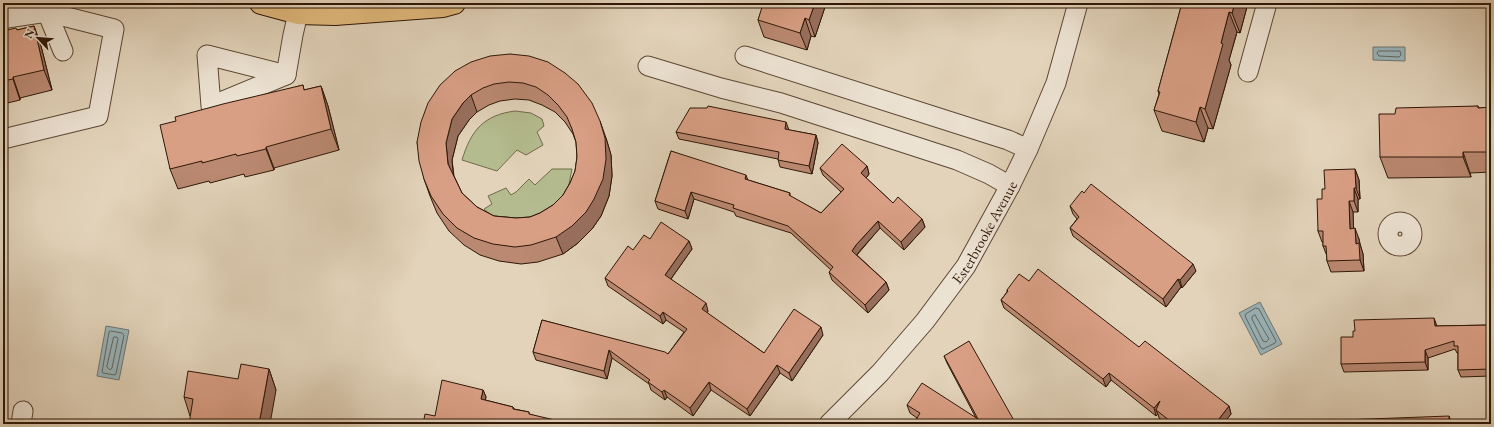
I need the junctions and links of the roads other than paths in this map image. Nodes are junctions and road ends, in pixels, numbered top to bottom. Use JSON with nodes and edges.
{"nodes":[{"id":1,"x":261,"y":3,"type":"edge"},
{"id":2,"x":454,"y":3,"type":"edge"},
{"id":3,"x":1078,"y":3,"type":"edge"},
{"id":4,"x":1267,"y":3,"type":"edge"},
{"id":5,"x":48,"y":7,"type":"edge"},
{"id":6,"x":298,"y":13,"type":"junction"},
{"id":7,"x":4,"y":19,"type":"edge"},
{"id":8,"x":63,"y":51,"type":"dead end"},
{"id":9,"x":745,"y":56,"type":"dead end"},
{"id":10,"x":648,"y":66,"type":"dead end"},
{"id":11,"x":1248,"y":72,"type":"dead end"},
{"id":12,"x":286,"y":75,"type":"dead end"},
{"id":13,"x":3,"y":139,"type":"edge"},
{"id":14,"x":1028,"y":149,"type":"junction"},
{"id":15,"x":1010,"y":186,"type":"junction"},
{"id":16,"x":829,"y":424,"type":"edge"}],
"edges":[{"from":1,"to":6,"type":"main road"},
{"from":2,"to":6,"type":"main road"},
{"from":3,"to":14,"type":"street","name":"Esterbrooke Avenue"},
{"from":4,"to":11,"type":"street"},
{"from":5,"to":7,"type":"street"},
{"from":5,"to":8,"type":"street"},
{"from":5,"to":13,"type":"street"},
{"from":6,"to":12,"type":"street"},
{"from":9,"to":14,"type":"street"},
{"from":10,"to":15,"type":"street"},
{"from":14,"to":15,"type":"street","name":"Esterbrooke Avenue"},
{"from":15,"to":16,"type":"street","name":"Esterbrooke Avenue"}]}
